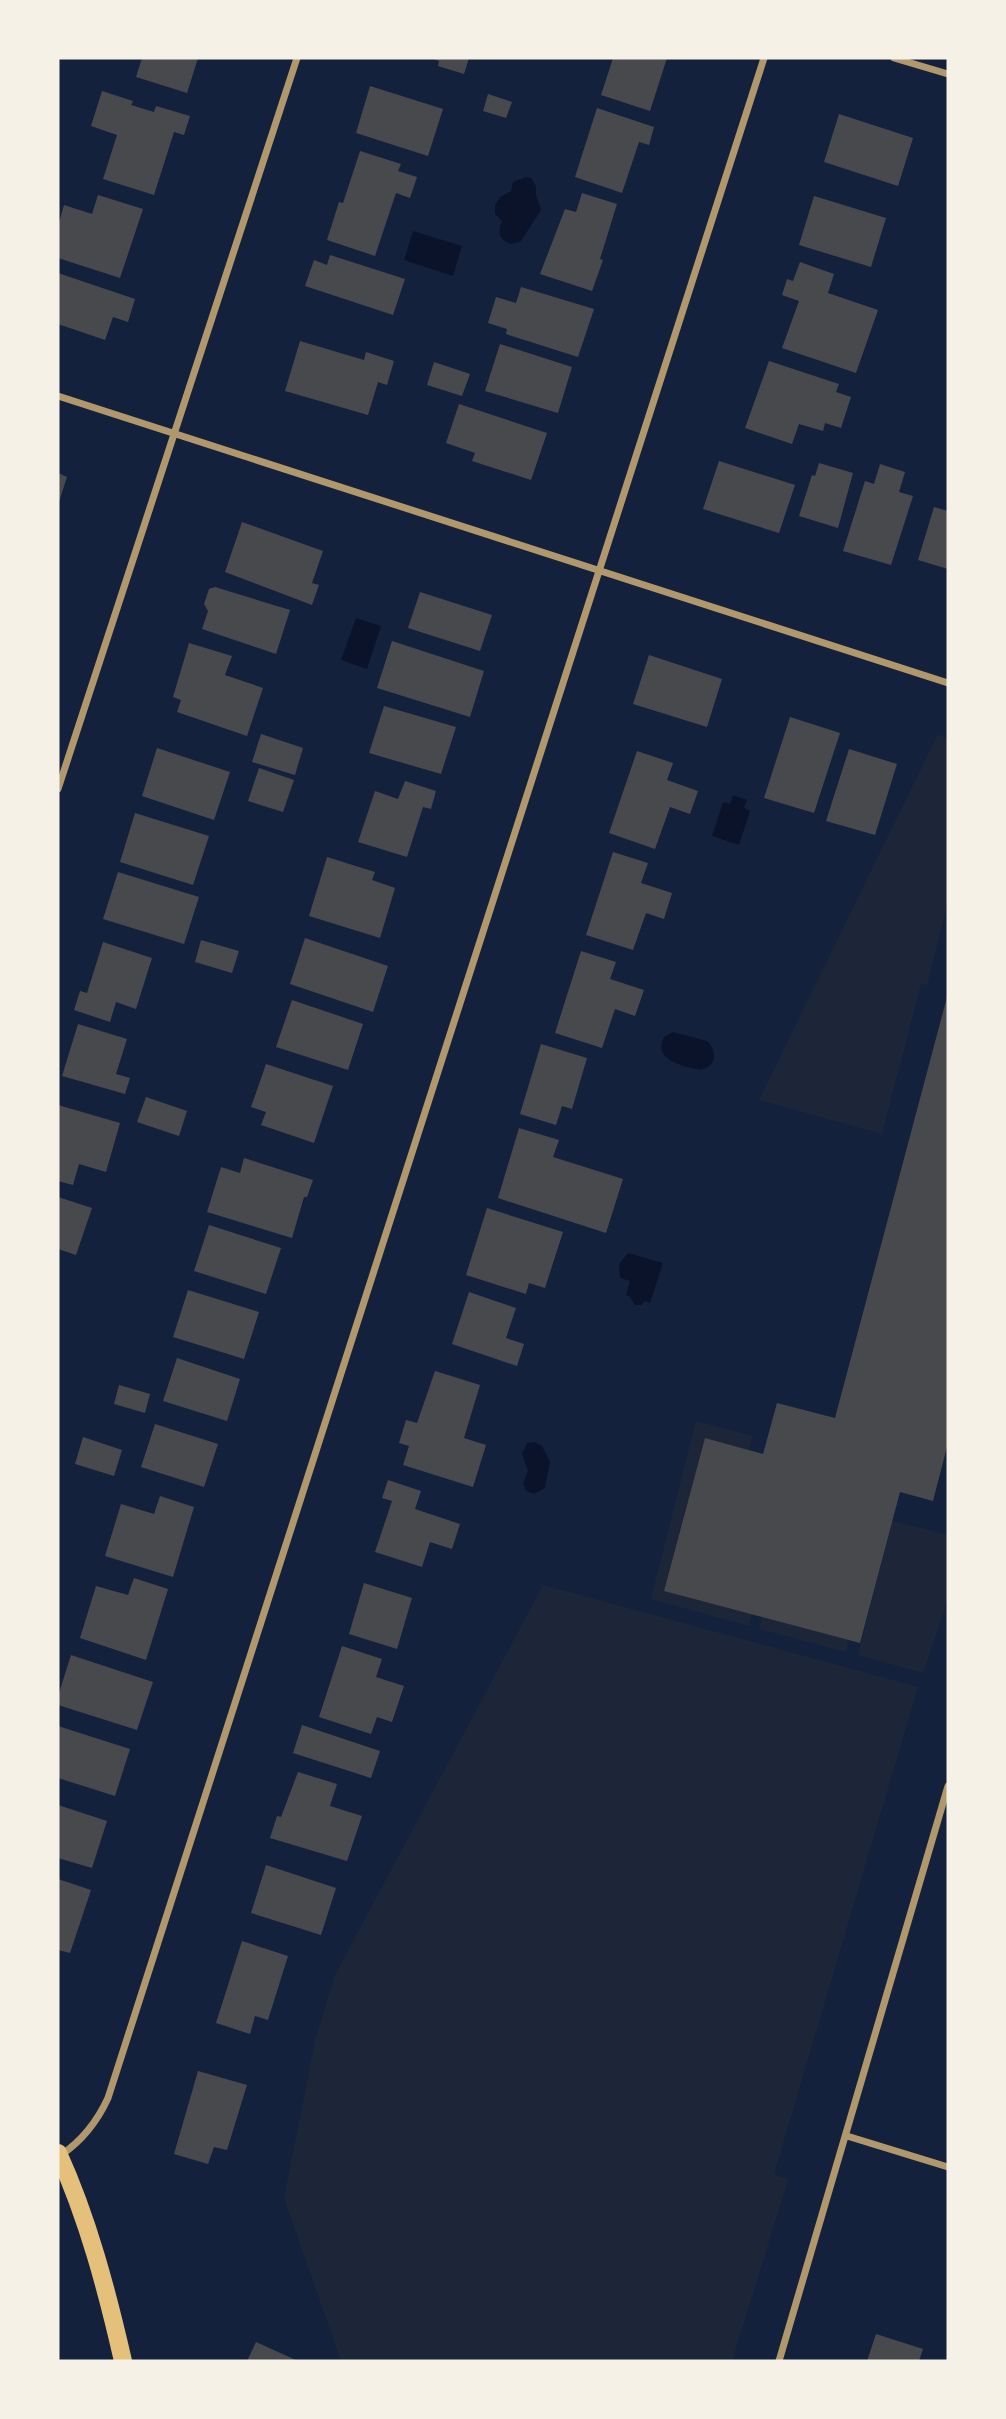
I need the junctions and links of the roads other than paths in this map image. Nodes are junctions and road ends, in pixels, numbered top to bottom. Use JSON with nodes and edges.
{"nodes":[{"id":1,"x":297,"y":58,"type":"edge"},
{"id":2,"x":764,"y":58,"type":"edge"},
{"id":3,"x":894,"y":58,"type":"edge"},
{"id":4,"x":948,"y":75,"type":"edge"},
{"id":5,"x":58,"y":396,"type":"edge"},
{"id":6,"x":173,"y":433,"type":"junction"},
{"id":7,"x":599,"y":569,"type":"junction"},
{"id":8,"x":948,"y":683,"type":"edge"},
{"id":9,"x":58,"y":789,"type":"edge"},
{"id":10,"x":948,"y":1786,"type":"edge"},
{"id":11,"x":847,"y":2136,"type":"junction"},
{"id":12,"x":59,"y":2155,"type":"edge"},
{"id":13,"x":948,"y":2167,"type":"edge"},
{"id":14,"x":122,"y":2361,"type":"edge"},
{"id":15,"x":779,"y":2361,"type":"edge"}],
"edges":[{"from":1,"to":6,"type":"street"},
{"from":2,"to":7,"type":"street"},
{"from":3,"to":4,"type":"street"},
{"from":5,"to":6,"type":"street"},
{"from":6,"to":7,"type":"street"},
{"from":6,"to":9,"type":"street"},
{"from":7,"to":8,"type":"street"},
{"from":7,"to":12,"type":"street"},
{"from":10,"to":11,"type":"street"},
{"from":11,"to":13,"type":"street"},
{"from":11,"to":15,"type":"street"},
{"from":12,"to":14,"type":"main road"}]}
